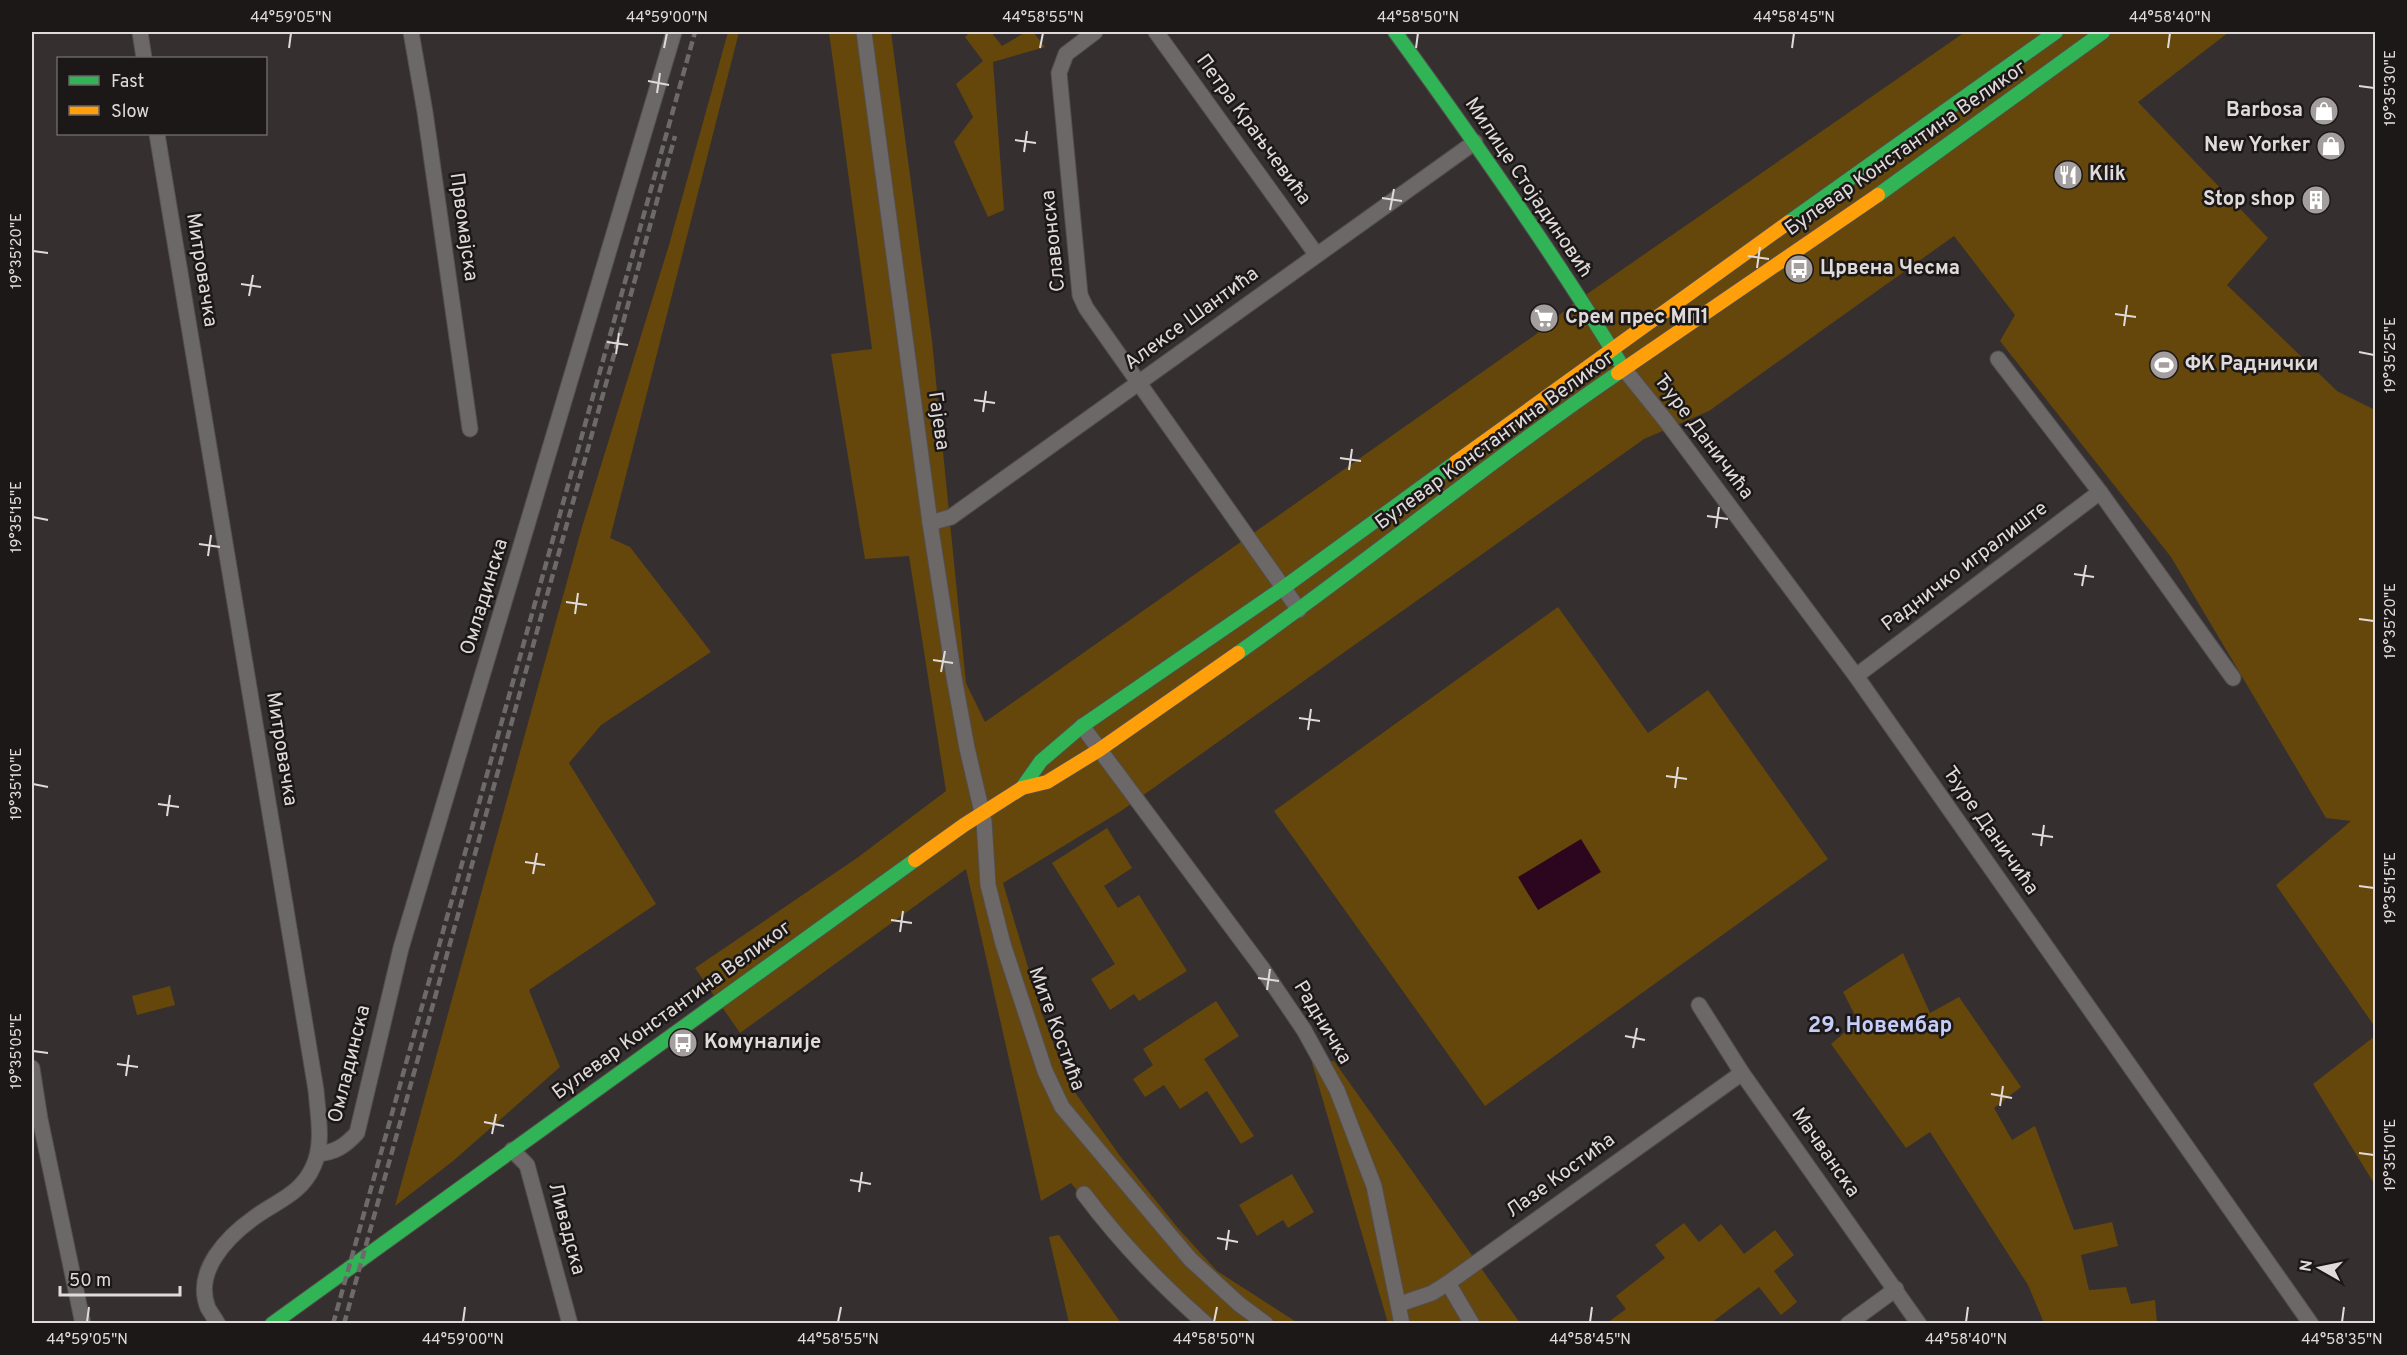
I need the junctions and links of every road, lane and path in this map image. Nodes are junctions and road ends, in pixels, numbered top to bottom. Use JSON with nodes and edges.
{"nodes":[{"id":1,"x":140,"y":32,"type":"edge"},
{"id":2,"x":411,"y":32,"type":"edge"},
{"id":3,"x":674,"y":32,"type":"edge"},
{"id":4,"x":864,"y":32,"type":"edge"},
{"id":5,"x":1095,"y":32,"type":"edge"},
{"id":6,"x":1156,"y":32,"type":"edge"},
{"id":7,"x":1395,"y":32,"type":"edge"},
{"id":8,"x":2056,"y":32,"type":"edge"},
{"id":9,"x":2103,"y":32,"type":"edge"},
{"id":10,"x":144,"y":57,"type":"edge"},
{"id":11,"x":157,"y":135,"type":"edge"},
{"id":12,"x":1474,"y":142,"type":"junction"},
{"id":13,"x":1316,"y":254,"type":"junction"},
{"id":14,"x":1611,"y":349,"type":"junction"},
{"id":15,"x":1998,"y":359,"type":"dead end"},
{"id":16,"x":1624,"y":369,"type":"junction"},
{"id":17,"x":1138,"y":385,"type":"junction"},
{"id":18,"x":470,"y":429,"type":"dead end"},
{"id":19,"x":2100,"y":492,"type":"junction"},
{"id":20,"x":930,"y":523,"type":"junction"},
{"id":21,"x":1283,"y":588,"type":"junction"},
{"id":22,"x":1299,"y":610,"type":"junction"},
{"id":23,"x":1856,"y":676,"type":"junction"},
{"id":24,"x":2233,"y":678,"type":"dead end"},
{"id":25,"x":1082,"y":726,"type":"junction"},
{"id":26,"x":1099,"y":750,"type":"junction"},
{"id":27,"x":1022,"y":788,"type":"junction"},
{"id":28,"x":982,"y":813,"type":"junction"},
{"id":29,"x":1699,"y":1005,"type":"dead end"},
{"id":30,"x":32,"y":1068,"type":"edge"},
{"id":31,"x":1742,"y":1073,"type":"junction"},
{"id":32,"x":36,"y":1121,"type":"edge"},
{"id":33,"x":512,"y":1150,"type":"junction"},
{"id":34,"x":318,"y":1154,"type":"junction"},
{"id":35,"x":1084,"y":1194,"type":"dead end"},
{"id":36,"x":1448,"y":1283,"type":"junction"},
{"id":37,"x":1896,"y":1289,"type":"junction"},
{"id":38,"x":1400,"y":1304,"type":"junction"},
{"id":39,"x":84,"y":1323,"type":"edge"},
{"id":40,"x":218,"y":1323,"type":"edge"},
{"id":41,"x":272,"y":1323,"type":"edge"},
{"id":42,"x":570,"y":1323,"type":"edge"},
{"id":43,"x":1206,"y":1323,"type":"edge"},
{"id":44,"x":1266,"y":1323,"type":"edge"},
{"id":45,"x":1402,"y":1323,"type":"edge"},
{"id":46,"x":1472,"y":1323,"type":"edge"},
{"id":47,"x":1848,"y":1323,"type":"edge"},
{"id":48,"x":1919,"y":1323,"type":"edge"},
{"id":49,"x":2311,"y":1323,"type":"edge"}],
"edges":[{"from":1,"to":10,"type":"street"},
{"from":2,"to":18,"type":"street","name":"Првомајска"},
{"from":3,"to":34,"type":"street","name":"Омладинска"},
{"from":4,"to":20,"type":"street","name":"Гајева"},
{"from":5,"to":17,"type":"street","name":"Славонска"},
{"from":6,"to":13,"type":"street","name":"Петра Крањчевића"},
{"from":7,"to":12,"type":"main road","name":"Милице Стојадиновић"},
{"from":8,"to":14,"type":"main road","name":"Булевар Константина Великог"},
{"from":9,"to":16,"type":"main road","name":"Булевар Константина Великог"},
{"from":11,"to":34,"type":"street","name":"Митровачка"},
{"from":12,"to":13,"type":"street","name":"Алексе Шантића"},
{"from":12,"to":14,"type":"main road","name":"Милице Стојадиновић"},
{"from":13,"to":17,"type":"street","name":"Алексе Шантића"},
{"from":14,"to":16,"type":"main road","name":"Милице Стојадиновић"},
{"from":14,"to":21,"type":"main road","name":"Булевар Константина Великог"},
{"from":15,"to":19,"type":"street"},
{"from":16,"to":22,"type":"main road","name":"Булевар Константина Великог"},
{"from":16,"to":23,"type":"street","name":"Ђуре Даничића"},
{"from":17,"to":20,"type":"street","name":"Алексе Шантића"},
{"from":17,"to":21,"type":"street","name":"Славонска"},
{"from":19,"to":23,"type":"street","name":"Радничко игралиште"},
{"from":19,"to":24,"type":"street"},
{"from":20,"to":28,"type":"street","name":"Гајева"},
{"from":21,"to":22,"type":"street","name":"Славонска"},
{"from":21,"to":25,"type":"main road","name":"Булевар Константина Великог"},
{"from":22,"to":26,"type":"main road","name":"Булевар Константина Великог"},
{"from":23,"to":49,"type":"street","name":"Ђуре Даничића"},
{"from":25,"to":26,"type":"street","name":"Радничка"},
{"from":25,"to":27,"type":"main road","name":"Булевар Константина Великог"},
{"from":26,"to":27,"type":"main road","name":"Булевар Константина Великог"},
{"from":26,"to":38,"type":"street","name":"Радничка"},
{"from":27,"to":28,"type":"main road","name":"Булевар Константина Великог"},
{"from":28,"to":33,"type":"main road","name":"Булевар Константина Великог"},
{"from":28,"to":44,"type":"street","name":"Мите Костића"},
{"from":29,"to":31,"type":"street","name":"Мачванска"},
{"from":30,"to":32,"type":"street"},
{"from":31,"to":36,"type":"street","name":"Лазе Костића"},
{"from":31,"to":37,"type":"street","name":"Мачванска"},
{"from":32,"to":39,"type":"street"},
{"from":33,"to":41,"type":"main road","name":"Булевар Константина Великог"},
{"from":33,"to":42,"type":"street","name":"Ливадска"},
{"from":34,"to":40,"type":"street","name":"Митровачка"},
{"from":35,"to":43,"type":"street"},
{"from":36,"to":38,"type":"street","name":"Лазе Костића"},
{"from":36,"to":46,"type":"street"},
{"from":37,"to":47,"type":"street"},
{"from":37,"to":48,"type":"street","name":"Мачванска"},
{"from":38,"to":45,"type":"street","name":"Радничка"}]}
